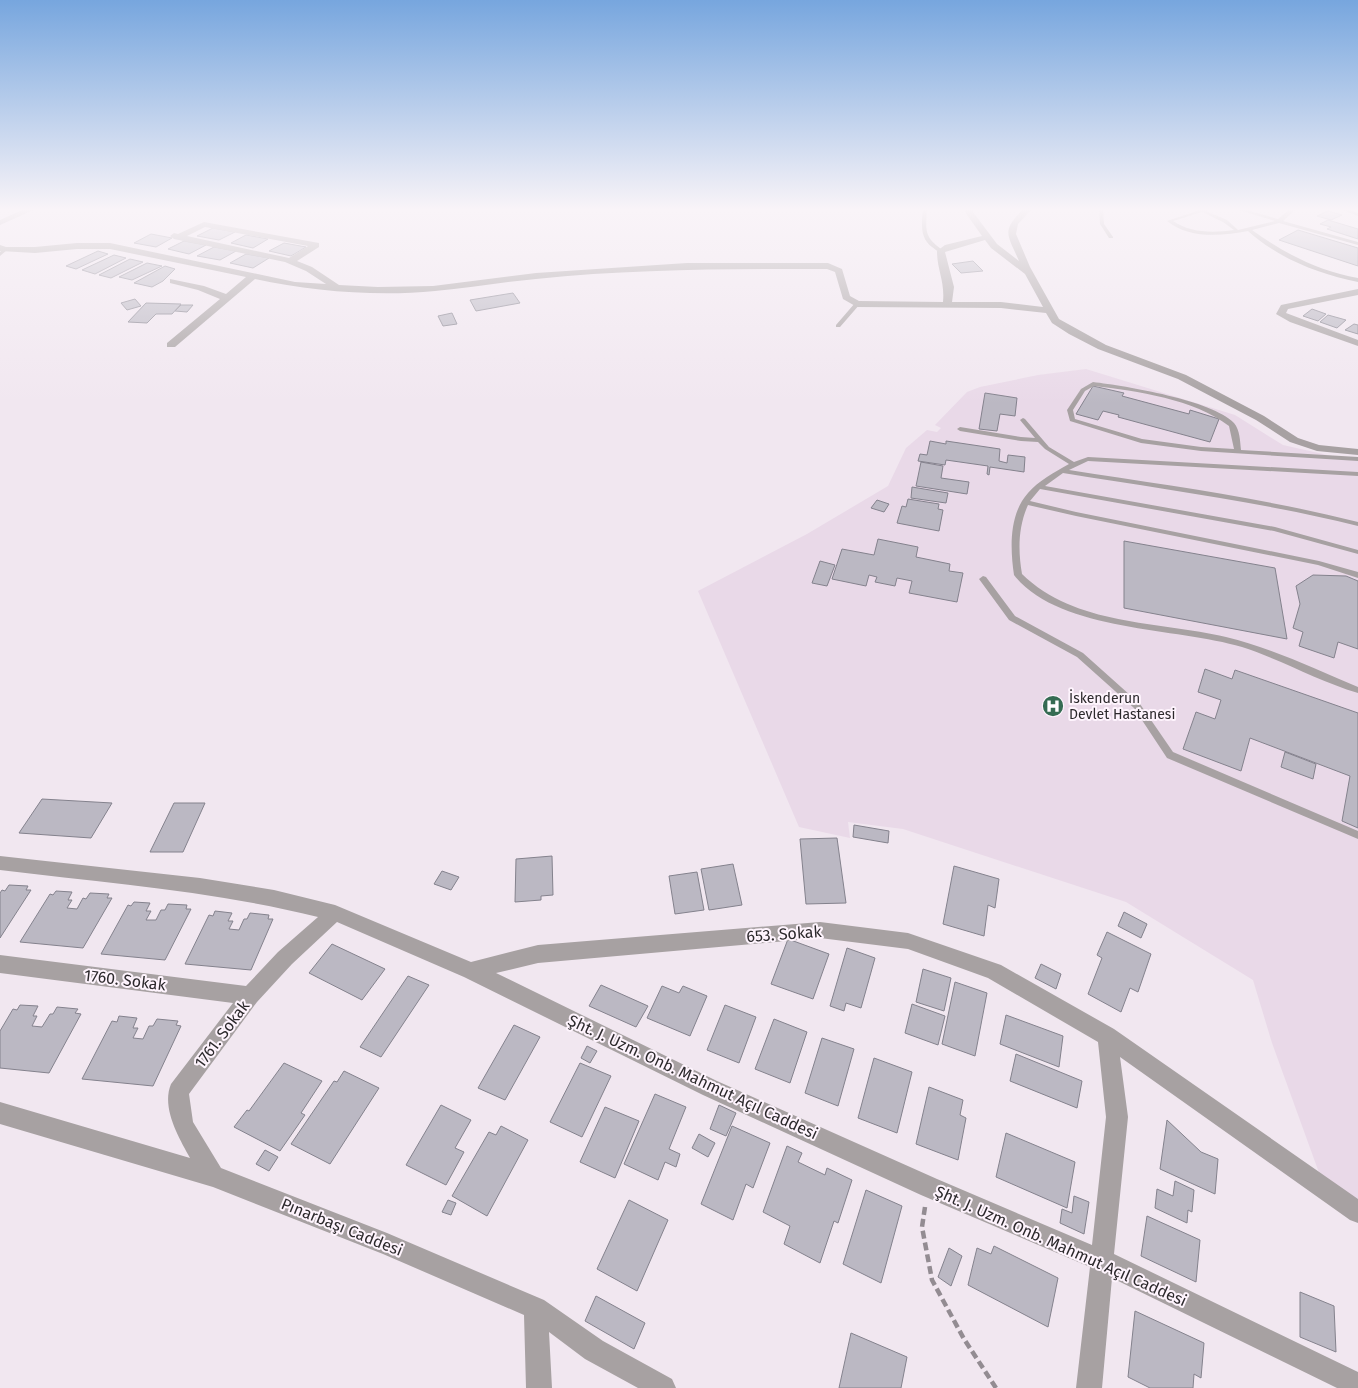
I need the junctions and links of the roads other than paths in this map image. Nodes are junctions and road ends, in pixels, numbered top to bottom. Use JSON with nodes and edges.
{"nodes":[{"id":1,"x":238,"y":273,"type":"edge"},
{"id":2,"x":314,"y":273,"type":"edge"},
{"id":3,"x":585,"y":273,"type":"edge"},
{"id":4,"x":840,"y":273,"type":"edge"},
{"id":5,"x":945,"y":273,"type":"edge"},
{"id":6,"x":1029,"y":273,"type":"edge"},
{"id":7,"x":1328,"y":273,"type":"edge"},
{"id":8,"x":253,"y":276,"type":"junction"},
{"id":9,"x":173,"y":280,"type":"dead end"},
{"id":10,"x":1358,"y":280,"type":"edge"},
{"id":11,"x":337,"y":287,"type":"junction"},
{"id":12,"x":1358,"y":292,"type":"edge"},
{"id":13,"x":1336,"y":297,"type":"junction"},
{"id":14,"x":227,"y":298,"type":"junction"},
{"id":15,"x":1351,"y":302,"type":"dead end"},
{"id":16,"x":857,"y":304,"type":"junction"},
{"id":17,"x":947,"y":305,"type":"junction"},
{"id":18,"x":1050,"y":311,"type":"junction"},
{"id":19,"x":838,"y":326,"type":"dead end"},
{"id":20,"x":1358,"y":343,"type":"edge"},
{"id":21,"x":171,"y":344,"type":"dead end"},
{"id":22,"x":1023,"y":420,"type":"dead end"},
{"id":23,"x":960,"y":429,"type":"dead end"},
{"id":24,"x":1040,"y":440,"type":"junction"},
{"id":25,"x":1238,"y":451,"type":"junction"},
{"id":26,"x":1358,"y":452,"type":"edge"},
{"id":27,"x":1358,"y":459,"type":"edge"},
{"id":28,"x":1072,"y":464,"type":"junction"},
{"id":29,"x":1062,"y":471,"type":"junction"},
{"id":30,"x":1358,"y":474,"type":"edge"},
{"id":31,"x":1038,"y":487,"type":"junction"},
{"id":32,"x":1025,"y":502,"type":"junction"},
{"id":33,"x":1358,"y":524,"type":"edge"},
{"id":34,"x":1358,"y":552,"type":"edge"},
{"id":35,"x":1358,"y":575,"type":"edge"},
{"id":36,"x":983,"y":579,"type":"dead end"},
{"id":37,"x":1358,"y":690,"type":"edge"},
{"id":38,"x":1358,"y":835,"type":"edge"},
{"id":39,"x":0,"y":863,"type":"edge"},
{"id":40,"x":335,"y":914,"type":"junction"},
{"id":41,"x":0,"y":964,"type":"edge"},
{"id":42,"x":471,"y":971,"type":"junction"},
{"id":43,"x":250,"y":996,"type":"junction"},
{"id":44,"x":1107,"y":1036,"type":"junction"},
{"id":45,"x":0,"y":1113,"type":"edge"},
{"id":46,"x":213,"y":1176,"type":"junction"},
{"id":47,"x":1358,"y":1212,"type":"edge"},
{"id":48,"x":1103,"y":1262,"type":"junction"},
{"id":49,"x":536,"y":1308,"type":"junction"},
{"id":50,"x":1358,"y":1385,"type":"edge"},
{"id":51,"x":538,"y":1388,"type":"edge"},
{"id":52,"x":663,"y":1388,"type":"edge"},
{"id":53,"x":1089,"y":1388,"type":"edge"}],
"edges":[{"from":1,"to":8,"type":"street"},
{"from":2,"to":11,"type":"street"},
{"from":3,"to":11,"type":"street"},
{"from":4,"to":16,"type":"street"},
{"from":5,"to":17,"type":"street"},
{"from":6,"to":18,"type":"street"},
{"from":7,"to":10,"type":"lane"},
{"from":8,"to":11,"type":"street"},
{"from":8,"to":14,"type":"street"},
{"from":9,"to":14,"type":"street"},
{"from":12,"to":13,"type":"street"},
{"from":13,"to":15,"type":"street"},
{"from":13,"to":20,"type":"street"},
{"from":14,"to":21,"type":"street"},
{"from":16,"to":17,"type":"street"},
{"from":16,"to":19,"type":"lane"},
{"from":17,"to":18,"type":"street"},
{"from":18,"to":26,"type":"street"},
{"from":22,"to":24,"type":"lane"},
{"from":23,"to":24,"type":"lane"},
{"from":24,"to":28,"type":"lane"},
{"from":25,"to":25,"type":"lane"},
{"from":25,"to":27,"type":"lane"},
{"from":28,"to":29,"type":"lane"},
{"from":28,"to":30,"type":"lane"},
{"from":29,"to":31,"type":"lane"},
{"from":29,"to":33,"type":"lane"},
{"from":31,"to":32,"type":"lane"},
{"from":31,"to":34,"type":"lane"},
{"from":32,"to":35,"type":"lane"},
{"from":32,"to":37,"type":"lane"},
{"from":36,"to":38,"type":"lane"},
{"from":39,"to":40,"type":"street","name":"Şht. J. Uzm. Onb. Mahmut Açıl Caddesi"},
{"from":40,"to":42,"type":"street","name":"Şht. J. Uzm. Onb. Mahmut Açıl Caddesi"},
{"from":40,"to":43,"type":"street","name":"1761. Sokak"},
{"from":41,"to":43,"type":"street","name":"1760. Sokak"},
{"from":42,"to":44,"type":"street","name":"653. Sokak"},
{"from":42,"to":48,"type":"street","name":"Şht. J. Uzm. Onb. Mahmut Açıl Caddesi"},
{"from":43,"to":46,"type":"street","name":"1761. Sokak"},
{"from":44,"to":47,"type":"street","name":"653. Sokak"},
{"from":44,"to":48,"type":"street"},
{"from":45,"to":46,"type":"street","name":"Pınarbaşı Caddesi"},
{"from":46,"to":49,"type":"street","name":"Pınarbaşı Caddesi"},
{"from":48,"to":50,"type":"street","name":"Şht. J. Uzm. Onb. Mahmut Açıl Caddesi"},
{"from":48,"to":53,"type":"street"},
{"from":49,"to":51,"type":"street"},
{"from":49,"to":52,"type":"street","name":"Pınarbaşı Caddesi"}]}
